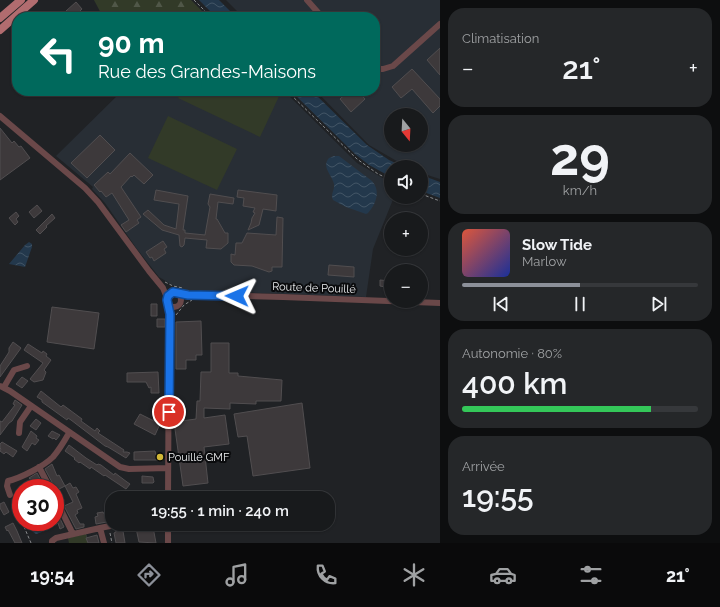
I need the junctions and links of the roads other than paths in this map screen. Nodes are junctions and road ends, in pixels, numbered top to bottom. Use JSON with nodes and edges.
{"nodes":[{"id":1,"x":20,"y":0,"type":"edge"},
{"id":2,"x":34,"y":0,"type":"edge"},
{"id":3,"x":307,"y":0,"type":"edge"},
{"id":4,"x":20,"y":12,"type":"edge"},
{"id":5,"x":318,"y":12,"type":"edge"},
{"id":6,"x":0,"y":18,"type":"edge"},
{"id":7,"x":12,"y":19,"type":"edge"},
{"id":8,"x":440,"y":24,"type":"edge"},
{"id":9,"x":0,"y":30,"type":"edge"},
{"id":10,"x":380,"y":70,"type":"edge"},
{"id":11,"x":0,"y":116,"type":"edge"},
{"id":12,"x":164,"y":284,"type":"junction"},
{"id":13,"x":188,"y":292,"type":"junction"},
{"id":14,"x":176,"y":293,"type":"junction"},
{"id":15,"x":182,"y":300,"type":"junction"},
{"id":16,"x":168,"y":301,"type":"junction"},
{"id":17,"x":440,"y":303,"type":"edge"},
{"id":18,"x":175,"y":307,"type":"junction"},
{"id":19,"x":173,"y":316,"type":"junction"},
{"id":20,"x":27,"y":366,"type":"dead end"},
{"id":21,"x":2,"y":386,"type":"edge"},
{"id":22,"x":31,"y":406,"type":"junction"},
{"id":23,"x":19,"y":433,"type":"dead end"},
{"id":24,"x":69,"y":433,"type":"junction"},
{"id":25,"x":39,"y":467,"type":"junction"},
{"id":26,"x":168,"y":468,"type":"junction"},
{"id":27,"x":45,"y":479,"type":"edge"},
{"id":28,"x":8,"y":481,"type":"junction"},
{"id":29,"x":0,"y":482,"type":"edge"},
{"id":30,"x":168,"y":491,"type":"edge"},
{"id":31,"x":10,"y":495,"type":"road end"},
{"id":32,"x":64,"y":516,"type":"edge"},
{"id":33,"x":105,"y":527,"type":"edge"},
{"id":34,"x":100,"y":528,"type":"junction"},
{"id":35,"x":168,"y":531,"type":"edge"},
{"id":36,"x":73,"y":534,"type":"junction"},
{"id":37,"x":52,"y":542,"type":"edge"},
{"id":38,"x":44,"y":543,"type":"edge"},
{"id":39,"x":104,"y":543,"type":"edge"},
{"id":40,"x":168,"y":543,"type":"edge"}],
"edges":[{"from":1,"to":6,"type":"main road"},
{"from":2,"to":4,"type":"main road"},
{"from":3,"to":5,"type":"street"},
{"from":7,"to":9,"type":"main road"},
{"from":8,"to":10,"type":"street"},
{"from":11,"to":12,"type":"street","name":"Route de Pouillé"},
{"from":12,"to":14,"type":"street","name":"Route de Pouillé"},
{"from":12,"to":16,"type":"street","name":"Route de Pouillé"},
{"from":13,"to":14,"type":"street","name":"Route de Pouillé"},
{"from":13,"to":15,"type":"street"},
{"from":13,"to":17,"type":"street","name":"Route de Pouillé"},
{"from":14,"to":15,"type":"street"},
{"from":14,"to":16,"type":"street"},
{"from":15,"to":18,"type":"street"},
{"from":16,"to":18,"type":"street"},
{"from":16,"to":19,"type":"street","name":"Route de Pouillé"},
{"from":18,"to":19,"type":"street"},
{"from":19,"to":26,"type":"street","name":"Route de Pouillé"},
{"from":20,"to":21,"type":"street"},
{"from":21,"to":22,"type":"street"},
{"from":22,"to":23,"type":"street"},
{"from":22,"to":24,"type":"street"},
{"from":24,"to":25,"type":"street"},
{"from":24,"to":26,"type":"street"},
{"from":25,"to":27,"type":"street"},
{"from":25,"to":28,"type":"street"},
{"from":26,"to":30,"type":"street","name":"Route de Pouillé"},
{"from":28,"to":29,"type":"street"},
{"from":28,"to":31,"type":"street"},
{"from":32,"to":36,"type":"street"},
{"from":33,"to":34,"type":"street"},
{"from":34,"to":36,"type":"street"},
{"from":34,"to":39,"type":"street"},
{"from":35,"to":40,"type":"street"},
{"from":36,"to":37,"type":"street"},
{"from":37,"to":38,"type":"street"}]}
